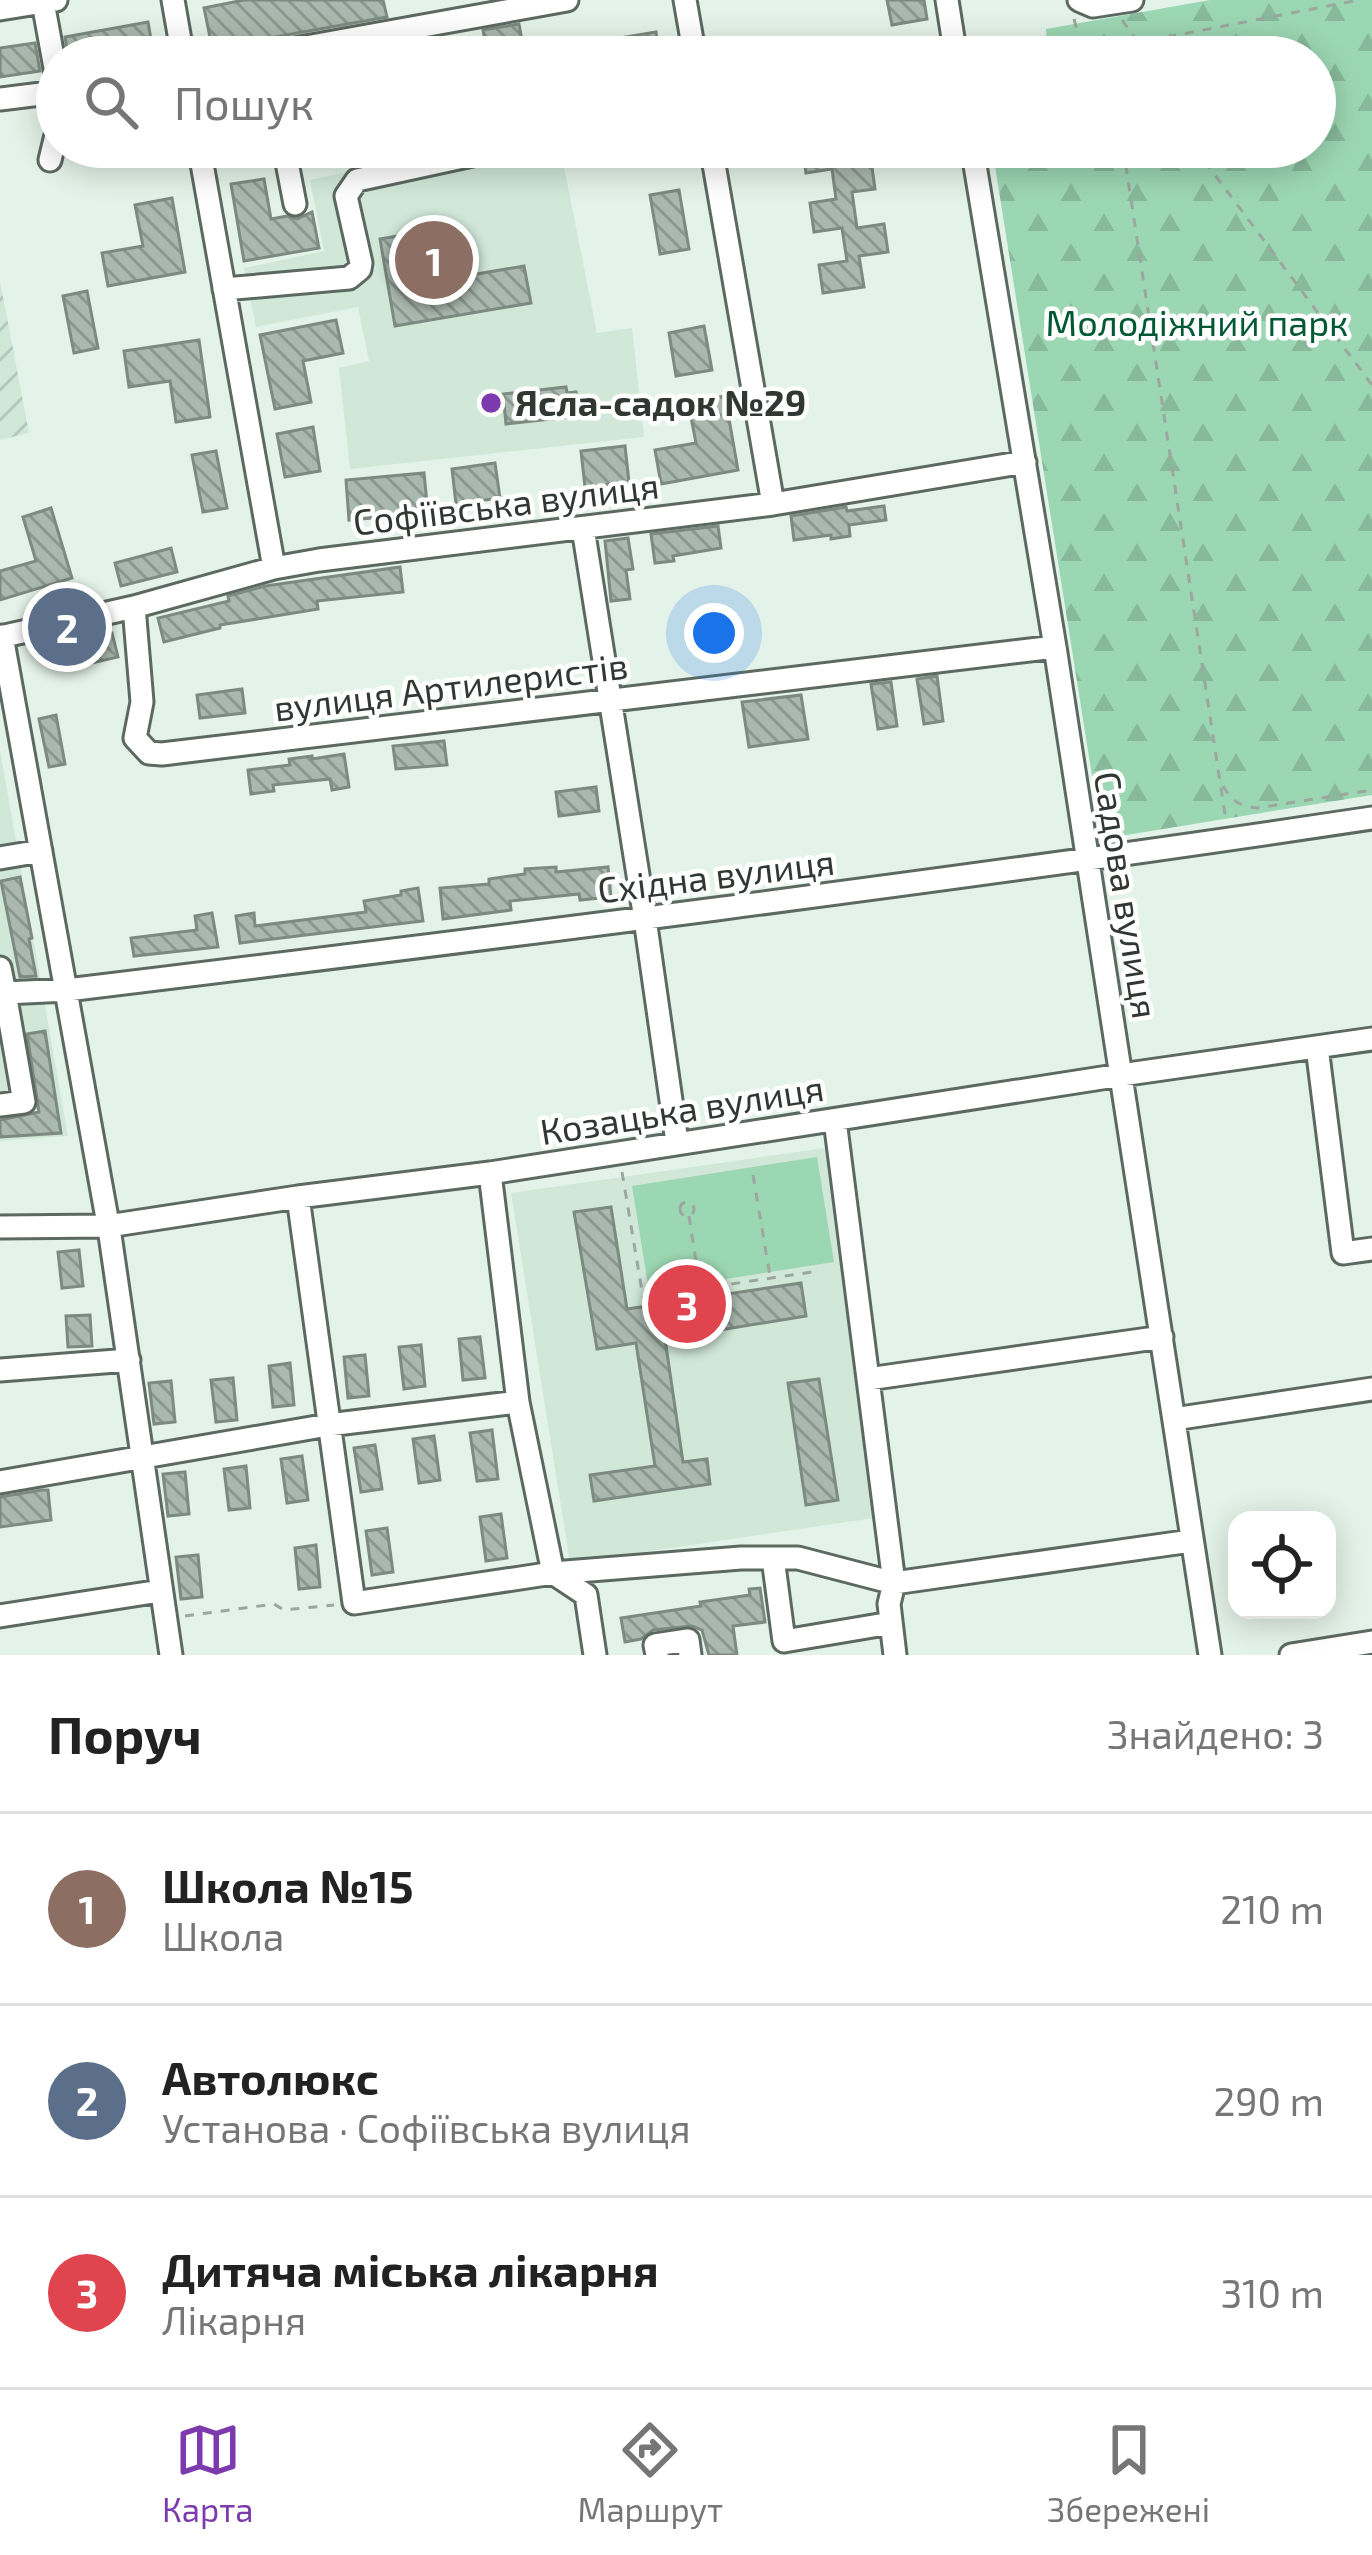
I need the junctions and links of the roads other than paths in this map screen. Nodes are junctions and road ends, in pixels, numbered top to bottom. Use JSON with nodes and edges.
{"nodes":[{"id":1,"x":173,"y":0,"type":"edge"},
{"id":2,"x":432,"y":0,"type":"edge"},
{"id":3,"x":567,"y":0,"type":"edge"},
{"id":4,"x":685,"y":0,"type":"edge"},
{"id":5,"x":947,"y":0,"type":"edge"},
{"id":6,"x":50,"y":1,"type":"edge"},
{"id":7,"x":1076,"y":9,"type":"edge"},
{"id":8,"x":0,"y":10,"type":"edge"},
{"id":9,"x":1127,"y":10,"type":"edge"},
{"id":10,"x":436,"y":23,"type":"junction"},
{"id":11,"x":53,"y":36,"type":"edge"},
{"id":12,"x":179,"y":36,"type":"edge"},
{"id":13,"x":365,"y":36,"type":"edge"},
{"id":14,"x":691,"y":36,"type":"edge"},
{"id":15,"x":953,"y":36,"type":"edge"},
{"id":16,"x":36,"y":95,"type":"edge"},
{"id":17,"x":0,"y":99,"type":"edge"},
{"id":18,"x":203,"y":168,"type":"edge"},
{"id":19,"x":288,"y":168,"type":"edge"},
{"id":20,"x":412,"y":168,"type":"edge"},
{"id":21,"x":715,"y":168,"type":"edge"},
{"id":22,"x":976,"y":168,"type":"edge"},
{"id":23,"x":295,"y":204,"type":"dead end"},
{"id":24,"x":224,"y":290,"type":"junction"},
{"id":25,"x":1025,"y":462,"type":"junction"},
{"id":26,"x":773,"y":504,"type":"junction"},
{"id":27,"x":583,"y":528,"type":"junction"},
{"id":28,"x":274,"y":568,"type":"junction"},
{"id":29,"x":134,"y":607,"type":"junction"},
{"id":30,"x":1,"y":637,"type":"edge"},
{"id":31,"x":1055,"y":647,"type":"junction"},
{"id":32,"x":610,"y":702,"type":"junction"},
{"id":33,"x":1372,"y":818,"type":"edge"},
{"id":34,"x":41,"y":851,"type":"junction"},
{"id":35,"x":0,"y":857,"type":"edge"},
{"id":36,"x":1088,"y":861,"type":"junction"},
{"id":37,"x":645,"y":919,"type":"junction"},
{"id":38,"x":0,"y":968,"type":"edge"},
{"id":39,"x":67,"y":990,"type":"junction"},
{"id":40,"x":4,"y":993,"type":"junction"},
{"id":41,"x":1372,"y":1039,"type":"edge"},
{"id":42,"x":1317,"y":1047,"type":"junction"},
{"id":43,"x":1120,"y":1075,"type":"junction"},
{"id":44,"x":0,"y":1105,"type":"edge"},
{"id":45,"x":835,"y":1120,"type":"junction"},
{"id":46,"x":677,"y":1142,"type":"junction"},
{"id":47,"x":490,"y":1173,"type":"junction"},
{"id":48,"x":298,"y":1197,"type":"junction"},
{"id":49,"x":108,"y":1226,"type":"junction"},
{"id":50,"x":0,"y":1227,"type":"edge"},
{"id":51,"x":1372,"y":1249,"type":"edge"},
{"id":52,"x":1162,"y":1337,"type":"junction"},
{"id":53,"x":129,"y":1360,"type":"junction"},
{"id":54,"x":0,"y":1370,"type":"edge"},
{"id":55,"x":868,"y":1378,"type":"junction"},
{"id":56,"x":1372,"y":1389,"type":"edge"},
{"id":57,"x":518,"y":1402,"type":"junction"},
{"id":58,"x":1174,"y":1419,"type":"junction"},
{"id":59,"x":328,"y":1425,"type":"junction"},
{"id":60,"x":143,"y":1458,"type":"junction"},
{"id":61,"x":0,"y":1482,"type":"edge"},
{"id":62,"x":1191,"y":1540,"type":"junction"},
{"id":63,"x":773,"y":1558,"type":"junction"},
{"id":64,"x":553,"y":1573,"type":"junction"},
{"id":65,"x":894,"y":1583,"type":"junction"},
{"id":66,"x":160,"y":1591,"type":"junction"},
{"id":67,"x":0,"y":1616,"type":"edge"},
{"id":68,"x":891,"y":1623,"type":"junction"},
{"id":69,"x":1372,"y":1642,"type":"edge"},
{"id":70,"x":829,"y":1645,"type":"edge"},
{"id":71,"x":170,"y":1655,"type":"edge"},
{"id":72,"x":595,"y":1655,"type":"edge"},
{"id":73,"x":657,"y":1655,"type":"edge"},
{"id":74,"x":690,"y":1655,"type":"edge"},
{"id":75,"x":895,"y":1655,"type":"edge"},
{"id":76,"x":1210,"y":1655,"type":"edge"},
{"id":77,"x":1291,"y":1655,"type":"edge"}],
"edges":[{"from":1,"to":12,"type":"street"},
{"from":2,"to":10,"type":"street"},
{"from":3,"to":10,"type":"street"},
{"from":4,"to":14,"type":"street"},
{"from":5,"to":15,"type":"street"},
{"from":6,"to":8,"type":"street"},
{"from":6,"to":11,"type":"street"},
{"from":7,"to":9,"type":"street"},
{"from":10,"to":13,"type":"street"},
{"from":16,"to":17,"type":"street"},
{"from":18,"to":24,"type":"street"},
{"from":19,"to":23,"type":"street"},
{"from":20,"to":24,"type":"street"},
{"from":21,"to":26,"type":"street"},
{"from":22,"to":25,"type":"street","name":"Садова вулиця"},
{"from":24,"to":28,"type":"street"},
{"from":25,"to":26,"type":"street","name":"Софіївська вулиця"},
{"from":25,"to":31,"type":"street","name":"Садова вулиця"},
{"from":26,"to":27,"type":"street","name":"Софіївська вулиця"},
{"from":27,"to":28,"type":"street","name":"Софіївська вулиця"},
{"from":27,"to":32,"type":"street"},
{"from":28,"to":29,"type":"street","name":"Софіївська вулиця"},
{"from":29,"to":30,"type":"street","name":"Софіївська вулиця"},
{"from":29,"to":32,"type":"street","name":"вулиця Артилеристів"},
{"from":30,"to":34,"type":"street"},
{"from":31,"to":32,"type":"street","name":"вулиця Артилеристів"},
{"from":31,"to":36,"type":"street","name":"Садова вулиця"},
{"from":32,"to":37,"type":"street"},
{"from":33,"to":36,"type":"street","name":"Східна вулиця"},
{"from":34,"to":35,"type":"street"},
{"from":34,"to":39,"type":"street"},
{"from":36,"to":37,"type":"street","name":"Східна вулиця"},
{"from":36,"to":43,"type":"street","name":"Садова вулиця"},
{"from":37,"to":39,"type":"street","name":"Східна вулиця"},
{"from":37,"to":46,"type":"street"},
{"from":38,"to":40,"type":"street"},
{"from":39,"to":40,"type":"street","name":"Східна вулиця"},
{"from":39,"to":49,"type":"street"},
{"from":40,"to":44,"type":"street"},
{"from":41,"to":42,"type":"street","name":"Козацька вулиця"},
{"from":42,"to":43,"type":"street","name":"Козацька вулиця"},
{"from":42,"to":51,"type":"street"},
{"from":43,"to":45,"type":"street","name":"Козацька вулиця"},
{"from":43,"to":52,"type":"street","name":"Садова вулиця"},
{"from":45,"to":46,"type":"street","name":"Козацька вулиця"},
{"from":45,"to":55,"type":"street"},
{"from":46,"to":47,"type":"street","name":"Козацька вулиця"},
{"from":47,"to":48,"type":"street","name":"Козацька вулиця"},
{"from":47,"to":57,"type":"street"},
{"from":48,"to":49,"type":"street","name":"Козацька вулиця"},
{"from":48,"to":59,"type":"street"},
{"from":49,"to":50,"type":"street","name":"Козацька вулиця"},
{"from":49,"to":53,"type":"street"},
{"from":52,"to":55,"type":"street"},
{"from":52,"to":58,"type":"street","name":"Садова вулиця"},
{"from":53,"to":54,"type":"street"},
{"from":53,"to":60,"type":"street"},
{"from":55,"to":65,"type":"street"},
{"from":56,"to":58,"type":"street"},
{"from":57,"to":59,"type":"street"},
{"from":57,"to":64,"type":"street"},
{"from":58,"to":62,"type":"street","name":"Садова вулиця"},
{"from":59,"to":60,"type":"street"},
{"from":59,"to":64,"type":"street"},
{"from":60,"to":61,"type":"street"},
{"from":60,"to":66,"type":"street"},
{"from":62,"to":65,"type":"street"},
{"from":62,"to":76,"type":"street","name":"Садова вулиця"},
{"from":63,"to":64,"type":"street"},
{"from":63,"to":65,"type":"street"},
{"from":63,"to":70,"type":"street"},
{"from":64,"to":72,"type":"street"},
{"from":65,"to":68,"type":"street"},
{"from":66,"to":67,"type":"street"},
{"from":66,"to":71,"type":"street"},
{"from":68,"to":70,"type":"street"},
{"from":68,"to":75,"type":"street"},
{"from":69,"to":77,"type":"street"},
{"from":73,"to":74,"type":"street"}]}
